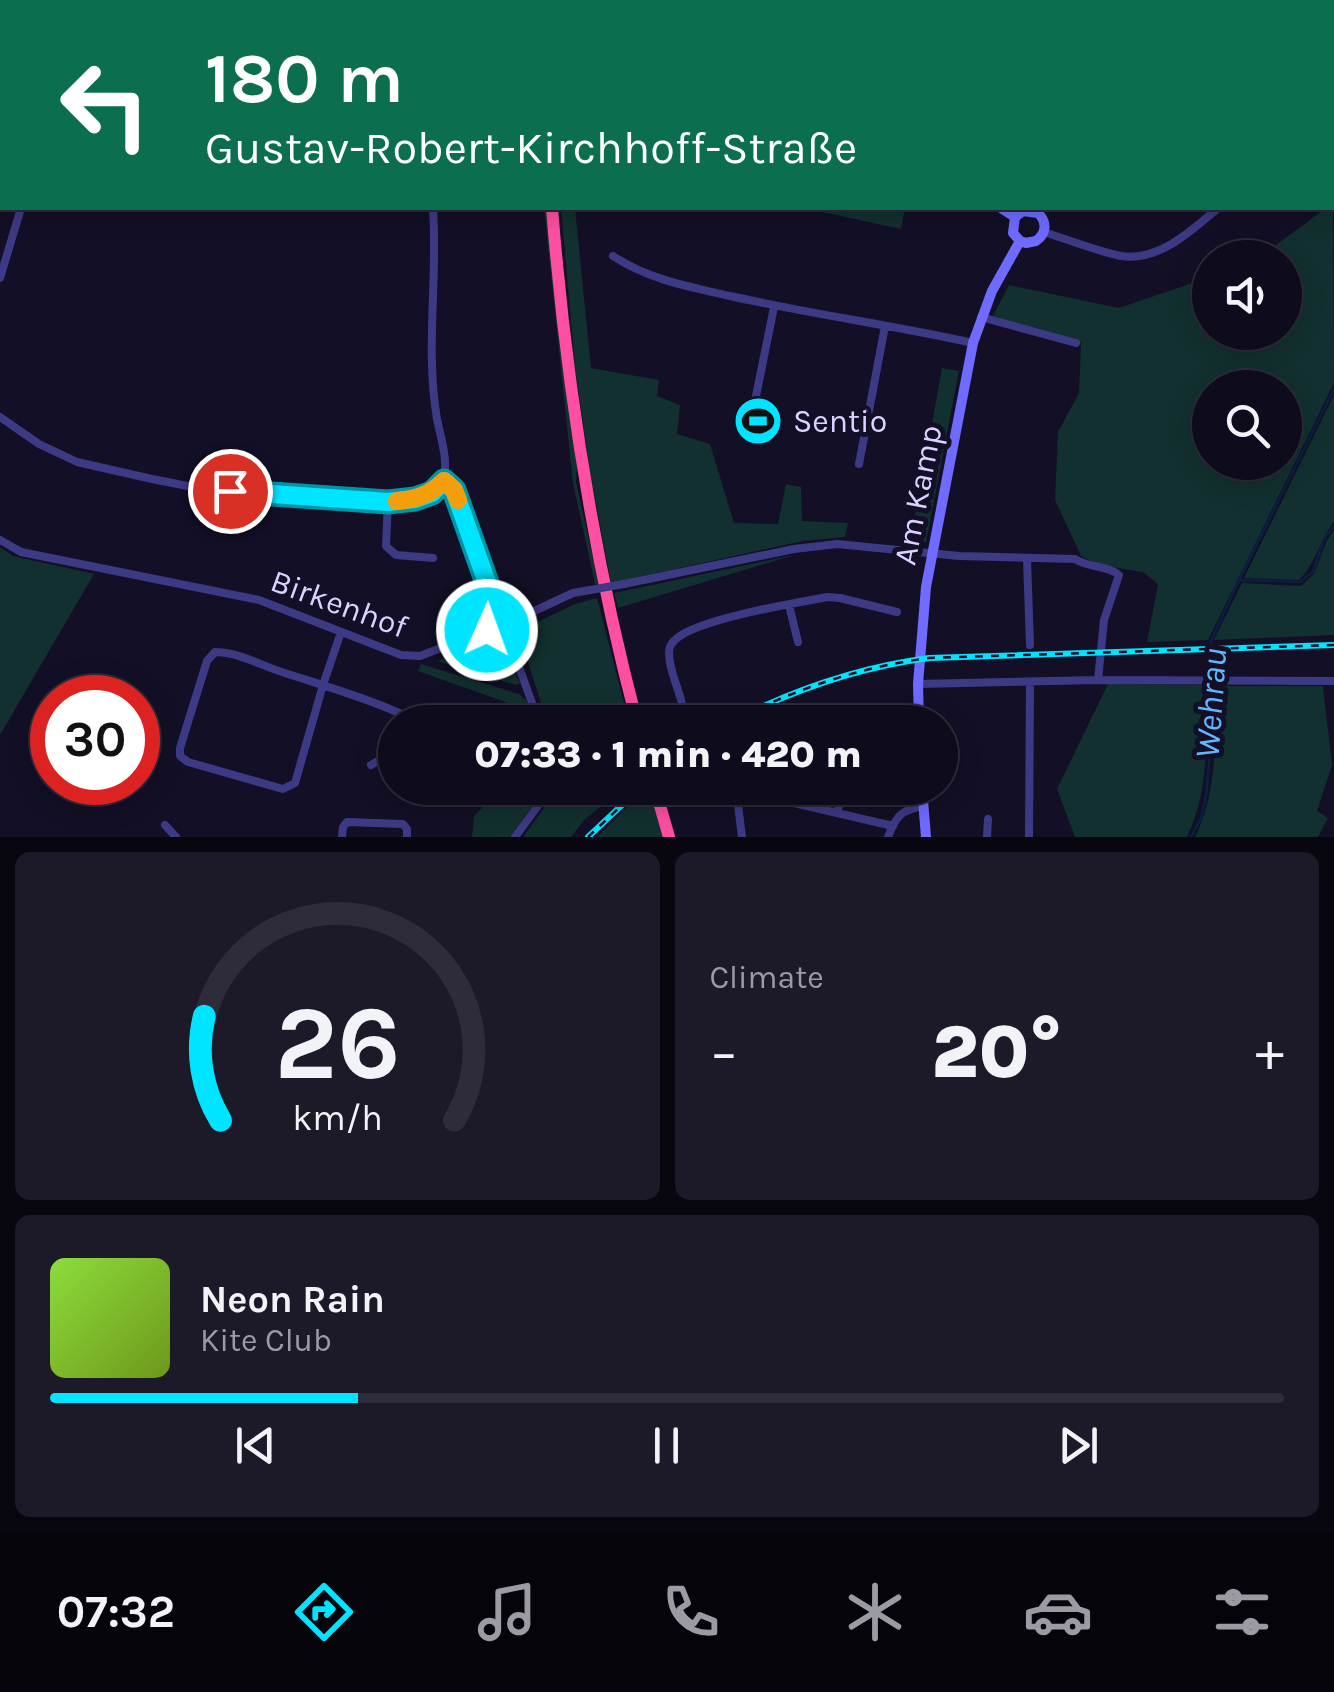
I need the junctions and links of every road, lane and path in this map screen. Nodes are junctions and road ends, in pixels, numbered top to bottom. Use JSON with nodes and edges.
{"nodes":[{"id":1,"x":20,"y":210,"type":"edge"},
{"id":2,"x":433,"y":210,"type":"edge"},
{"id":3,"x":552,"y":210,"type":"edge"},
{"id":4,"x":1004,"y":210,"type":"edge"},
{"id":5,"x":1039,"y":210,"type":"edge"},
{"id":6,"x":1215,"y":210,"type":"edge"},
{"id":7,"x":1015,"y":217,"type":"junction"},
{"id":8,"x":1044,"y":232,"type":"junction"},
{"id":9,"x":1020,"y":241,"type":"junction"},
{"id":10,"x":613,"y":256,"type":"dead end"},
{"id":11,"x":0,"y":278,"type":"edge"},
{"id":12,"x":774,"y":307,"type":"junction"},
{"id":13,"x":981,"y":317,"type":"junction"},
{"id":14,"x":885,"y":326,"type":"junction"},
{"id":15,"x":973,"y":343,"type":"junction"},
{"id":16,"x":1076,"y":343,"type":"dead end"},
{"id":17,"x":761,"y":410,"type":"dead end"},
{"id":18,"x":0,"y":417,"type":"edge"},
{"id":19,"x":859,"y":464,"type":"dead end"},
{"id":20,"x":444,"y":481,"type":"junction"},
{"id":21,"x":388,"y":502,"type":"junction"},
{"id":22,"x":0,"y":540,"type":"edge"},
{"id":23,"x":932,"y":554,"type":"junction"},
{"id":24,"x":433,"y":558,"type":"dead end"},
{"id":25,"x":1027,"y":559,"type":"junction"},
{"id":26,"x":789,"y":605,"type":"junction"},
{"id":27,"x":496,"y":608,"type":"junction"},
{"id":28,"x":897,"y":612,"type":"dead end"},
{"id":29,"x":487,"y":630,"type":"junction"},
{"id":30,"x":341,"y":632,"type":"junction"},
{"id":31,"x":509,"y":632,"type":"junction"},
{"id":32,"x":798,"y":642,"type":"dead end"},
{"id":33,"x":1030,"y":644,"type":"dead end"},
{"id":34,"x":1098,"y":680,"type":"junction"},
{"id":35,"x":1334,"y":681,"type":"edge"},
{"id":36,"x":1030,"y":683,"type":"junction"},
{"id":37,"x":918,"y":684,"type":"junction"},
{"id":38,"x":323,"y":686,"type":"junction"},
{"id":39,"x":378,"y":705,"type":"edge"},
{"id":40,"x":533,"y":705,"type":"edge"},
{"id":41,"x":634,"y":705,"type":"edge"},
{"id":42,"x":683,"y":705,"type":"edge"},
{"id":43,"x":919,"y":705,"type":"edge"},
{"id":44,"x":378,"y":761,"type":"edge"},
{"id":45,"x":371,"y":765,"type":"dead end"},
{"id":46,"x":539,"y":805,"type":"edge"},
{"id":47,"x":660,"y":805,"type":"edge"},
{"id":48,"x":735,"y":805,"type":"edge"},
{"id":49,"x":803,"y":805,"type":"edge"},
{"id":50,"x":838,"y":805,"type":"edge"},
{"id":51,"x":923,"y":806,"type":"joint"},
{"id":52,"x":836,"y":813,"type":"junction"},
{"id":53,"x":988,"y":819,"type":"dead end"},
{"id":54,"x":165,"y":825,"type":"dead end"},
{"id":55,"x":893,"y":826,"type":"junction"},
{"id":56,"x":176,"y":837,"type":"edge"},
{"id":57,"x":342,"y":837,"type":"edge"},
{"id":58,"x":407,"y":837,"type":"edge"},
{"id":59,"x":515,"y":837,"type":"edge"},
{"id":60,"x":669,"y":837,"type":"edge"},
{"id":61,"x":742,"y":837,"type":"edge"},
{"id":62,"x":888,"y":837,"type":"edge"},
{"id":63,"x":926,"y":837,"type":"edge"},
{"id":64,"x":987,"y":837,"type":"edge"},
{"id":65,"x":1029,"y":837,"type":"edge"}],
"edges":[{"from":1,"to":11,"type":"street"},
{"from":2,"to":20,"type":"street"},
{"from":3,"to":41,"type":"highway"},
{"from":4,"to":7,"type":"main road"},
{"from":5,"to":7,"type":"main road"},
{"from":5,"to":8,"type":"main road"},
{"from":6,"to":8,"type":"street"},
{"from":7,"to":9,"type":"main road"},
{"from":8,"to":9,"type":"main road"},
{"from":9,"to":13,"type":"main road","name":"Am Kamp"},
{"from":10,"to":12,"type":"street"},
{"from":12,"to":14,"type":"street"},
{"from":12,"to":17,"type":"street"},
{"from":13,"to":15,"type":"main road","name":"Am Kamp"},
{"from":13,"to":16,"type":"street"},
{"from":14,"to":15,"type":"street"},
{"from":14,"to":19,"type":"street"},
{"from":15,"to":23,"type":"main road","name":"Am Kamp"},
{"from":18,"to":21,"type":"street"},
{"from":20,"to":21,"type":"street"},
{"from":20,"to":27,"type":"street"},
{"from":21,"to":24,"type":"street"},
{"from":22,"to":30,"type":"street","name":"Birkenhof"},
{"from":23,"to":25,"type":"street"},
{"from":23,"to":31,"type":"street","bridge":true},
{"from":23,"to":37,"type":"main road","name":"Am Kamp"},
{"from":25,"to":33,"type":"street"},
{"from":25,"to":34,"type":"street"},
{"from":26,"to":28,"type":"street"},
{"from":26,"to":32,"type":"street"},
{"from":26,"to":42,"type":"street"},
{"from":27,"to":29,"type":"street"},
{"from":27,"to":31,"type":"street"},
{"from":29,"to":30,"type":"street","name":"Birkenhof"},
{"from":29,"to":31,"type":"street"},
{"from":30,"to":38,"type":"street"},
{"from":31,"to":40,"type":"street"},
{"from":34,"to":35,"type":"street"},
{"from":34,"to":36,"type":"street"},
{"from":36,"to":37,"type":"street"},
{"from":36,"to":65,"type":"street"},
{"from":37,"to":43,"type":"main road","name":"Am Kamp"},
{"from":38,"to":38,"type":"street"},
{"from":38,"to":39,"type":"street"},
{"from":44,"to":45,"type":"street"},
{"from":46,"to":59,"type":"street"},
{"from":47,"to":60,"type":"highway"},
{"from":48,"to":61,"type":"street"},
{"from":49,"to":52,"type":"street"},
{"from":50,"to":52,"type":"street"},
{"from":51,"to":55,"type":"street"},
{"from":51,"to":63,"type":"main road"},
{"from":52,"to":55,"type":"street"},
{"from":53,"to":64,"type":"street"},
{"from":54,"to":56,"type":"street"},
{"from":55,"to":62,"type":"street"},
{"from":57,"to":58,"type":"street"}]}
